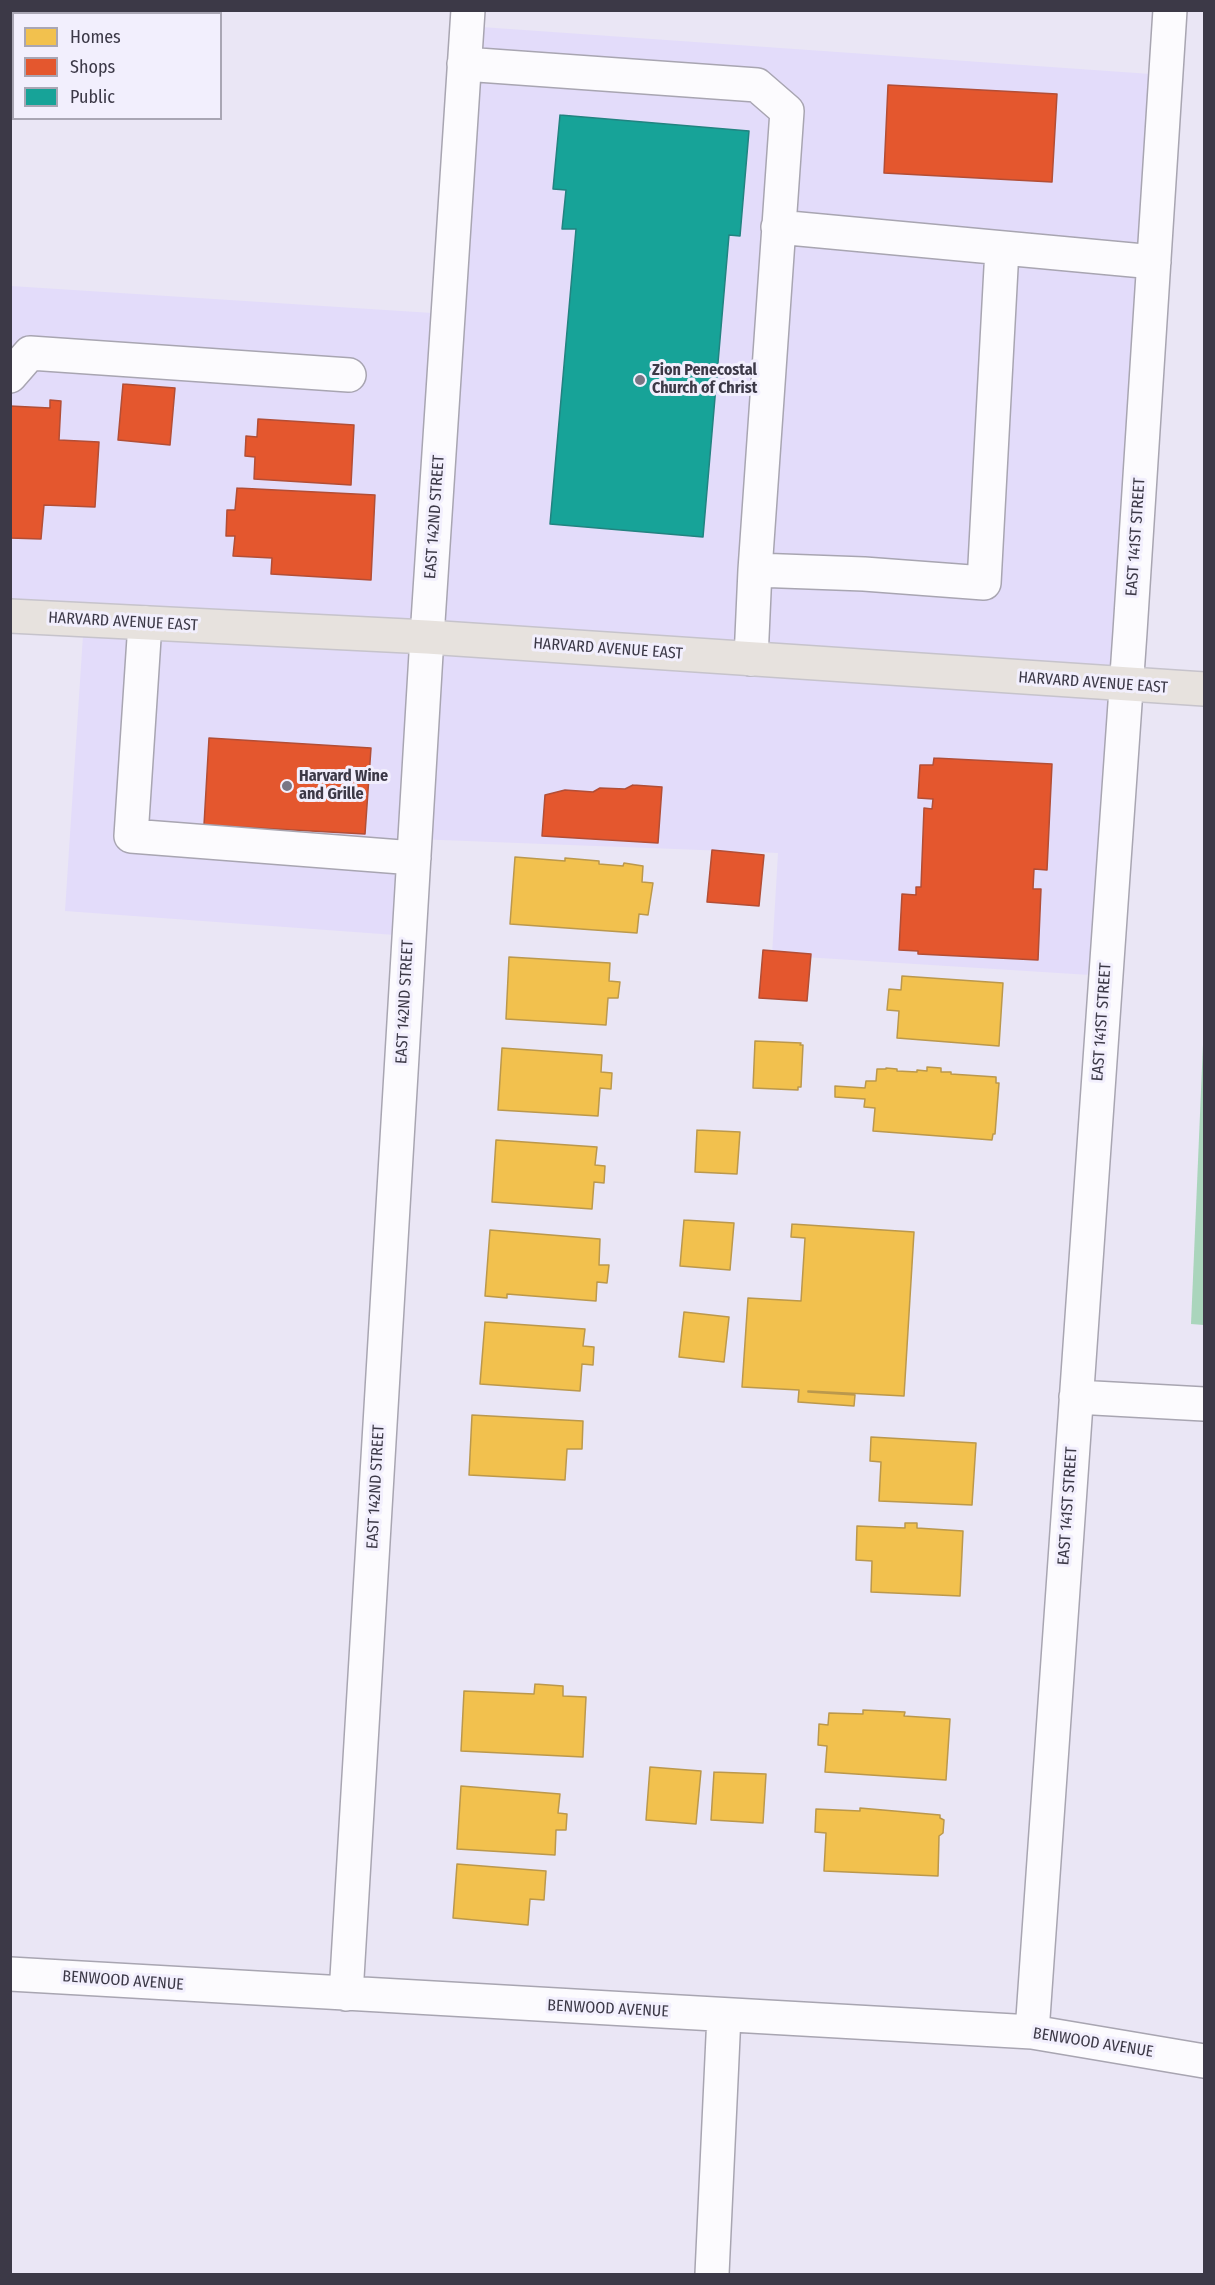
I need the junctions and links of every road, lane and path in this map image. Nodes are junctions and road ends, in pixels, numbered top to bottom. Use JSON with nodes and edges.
{"nodes":[{"id":1,"x":468,"y":10,"type":"edge"},
{"id":2,"x":1170,"y":10,"type":"edge"},
{"id":3,"x":465,"y":64,"type":"junction"},
{"id":4,"x":778,"y":227,"type":"junction"},
{"id":5,"x":1002,"y":249,"type":"junction"},
{"id":6,"x":1154,"y":262,"type":"junction"},
{"id":7,"x":348,"y":375,"type":"dead end"},
{"id":8,"x":10,"y":376,"type":"edge"},
{"id":9,"x":755,"y":570,"type":"junction"},
{"id":10,"x":10,"y":616,"type":"edge"},
{"id":11,"x":145,"y":623,"type":"junction"},
{"id":12,"x":427,"y":637,"type":"junction"},
{"id":13,"x":751,"y":659,"type":"junction"},
{"id":14,"x":1126,"y":686,"type":"junction"},
{"id":15,"x":1204,"y":689,"type":"edge"},
{"id":16,"x":414,"y":858,"type":"junction"},
{"id":17,"x":1076,"y":1397,"type":"junction"},
{"id":18,"x":1204,"y":1404,"type":"edge"},
{"id":19,"x":10,"y":1974,"type":"edge"},
{"id":20,"x":346,"y":1994,"type":"junction"},
{"id":21,"x":724,"y":2015,"type":"junction"},
{"id":22,"x":1032,"y":2032,"type":"junction"},
{"id":23,"x":1204,"y":2061,"type":"edge"},
{"id":24,"x":712,"y":2274,"type":"edge"}],
"edges":[{"from":1,"to":3,"type":"street","name":"EAST 142ND STREET"},
{"from":2,"to":6,"type":"street","name":"EAST 141ST STREET"},
{"from":3,"to":4,"type":"street"},
{"from":3,"to":12,"type":"street","name":"EAST 142ND STREET"},
{"from":4,"to":5,"type":"street"},
{"from":4,"to":9,"type":"street"},
{"from":5,"to":6,"type":"street"},
{"from":5,"to":9,"type":"street"},
{"from":6,"to":14,"type":"street","name":"EAST 141ST STREET"},
{"from":7,"to":8,"type":"street"},
{"from":9,"to":13,"type":"street"},
{"from":10,"to":11,"type":"main road","name":"HARVARD AVENUE EAST"},
{"from":11,"to":12,"type":"main road","name":"HARVARD AVENUE EAST"},
{"from":11,"to":16,"type":"street"},
{"from":12,"to":13,"type":"main road","name":"HARVARD AVENUE EAST"},
{"from":12,"to":16,"type":"street","name":"EAST 142ND STREET"},
{"from":13,"to":14,"type":"main road","name":"HARVARD AVENUE EAST"},
{"from":14,"to":15,"type":"main road","name":"HARVARD AVENUE EAST"},
{"from":14,"to":17,"type":"street","name":"EAST 141ST STREET"},
{"from":16,"to":20,"type":"street","name":"EAST 142ND STREET"},
{"from":17,"to":18,"type":"street"},
{"from":17,"to":22,"type":"street","name":"EAST 141ST STREET"},
{"from":19,"to":20,"type":"street","name":"BENWOOD AVENUE"},
{"from":20,"to":21,"type":"street","name":"BENWOOD AVENUE"},
{"from":21,"to":22,"type":"street","name":"BENWOOD AVENUE"},
{"from":21,"to":24,"type":"street"},
{"from":22,"to":23,"type":"street","name":"BENWOOD AVENUE"}]}
